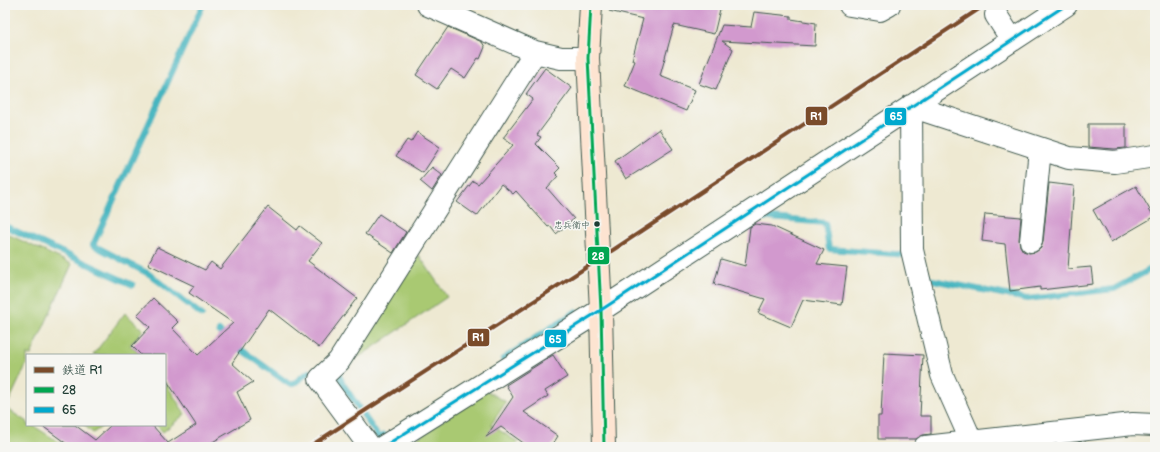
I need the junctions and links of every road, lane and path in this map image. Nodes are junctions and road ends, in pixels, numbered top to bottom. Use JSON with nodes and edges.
{"nodes":[{"id":1,"x":428,"y":5,"type":"edge"},
{"id":2,"x":591,"y":5,"type":"edge"},
{"id":3,"x":850,"y":5,"type":"edge"},
{"id":4,"x":888,"y":5,"type":"edge"},
{"id":5,"x":1066,"y":5,"type":"edge"},
{"id":6,"x":996,"y":15,"type":"dead end"},
{"id":7,"x":1012,"y":40,"type":"junction"},
{"id":8,"x":535,"y":52,"type":"junction"},
{"id":9,"x":588,"y":58,"type":"junction"},
{"id":10,"x":911,"y":106,"type":"junction"},
{"id":11,"x":1040,"y":149,"type":"junction"},
{"id":12,"x":1155,"y":156,"type":"edge"},
{"id":13,"x":1031,"y":241,"type":"dead end"},
{"id":14,"x":602,"y":310,"type":"junction"},
{"id":15,"x":1155,"y":425,"type":"edge"},
{"id":16,"x":379,"y":444,"type":"edge"},
{"id":17,"x":973,"y":444,"type":"edge"},
{"id":18,"x":604,"y":447,"type":"edge"},
{"id":19,"x":925,"y":447,"type":"edge"}],
"edges":[{"from":1,"to":8,"type":"street"},
{"from":2,"to":9,"type":"main road"},
{"from":3,"to":4,"type":"street"},
{"from":5,"to":7,"type":"street"},
{"from":6,"to":7,"type":"street"},
{"from":7,"to":10,"type":"street"},
{"from":8,"to":9,"type":"street"},
{"from":8,"to":16,"type":"street"},
{"from":9,"to":14,"type":"main road"},
{"from":10,"to":11,"type":"street"},
{"from":10,"to":14,"type":"street"},
{"from":10,"to":17,"type":"street"},
{"from":11,"to":12,"type":"street"},
{"from":11,"to":13,"type":"street"},
{"from":14,"to":16,"type":"street"},
{"from":14,"to":18,"type":"main road"},
{"from":15,"to":17,"type":"street"},
{"from":17,"to":19,"type":"street"}]}
